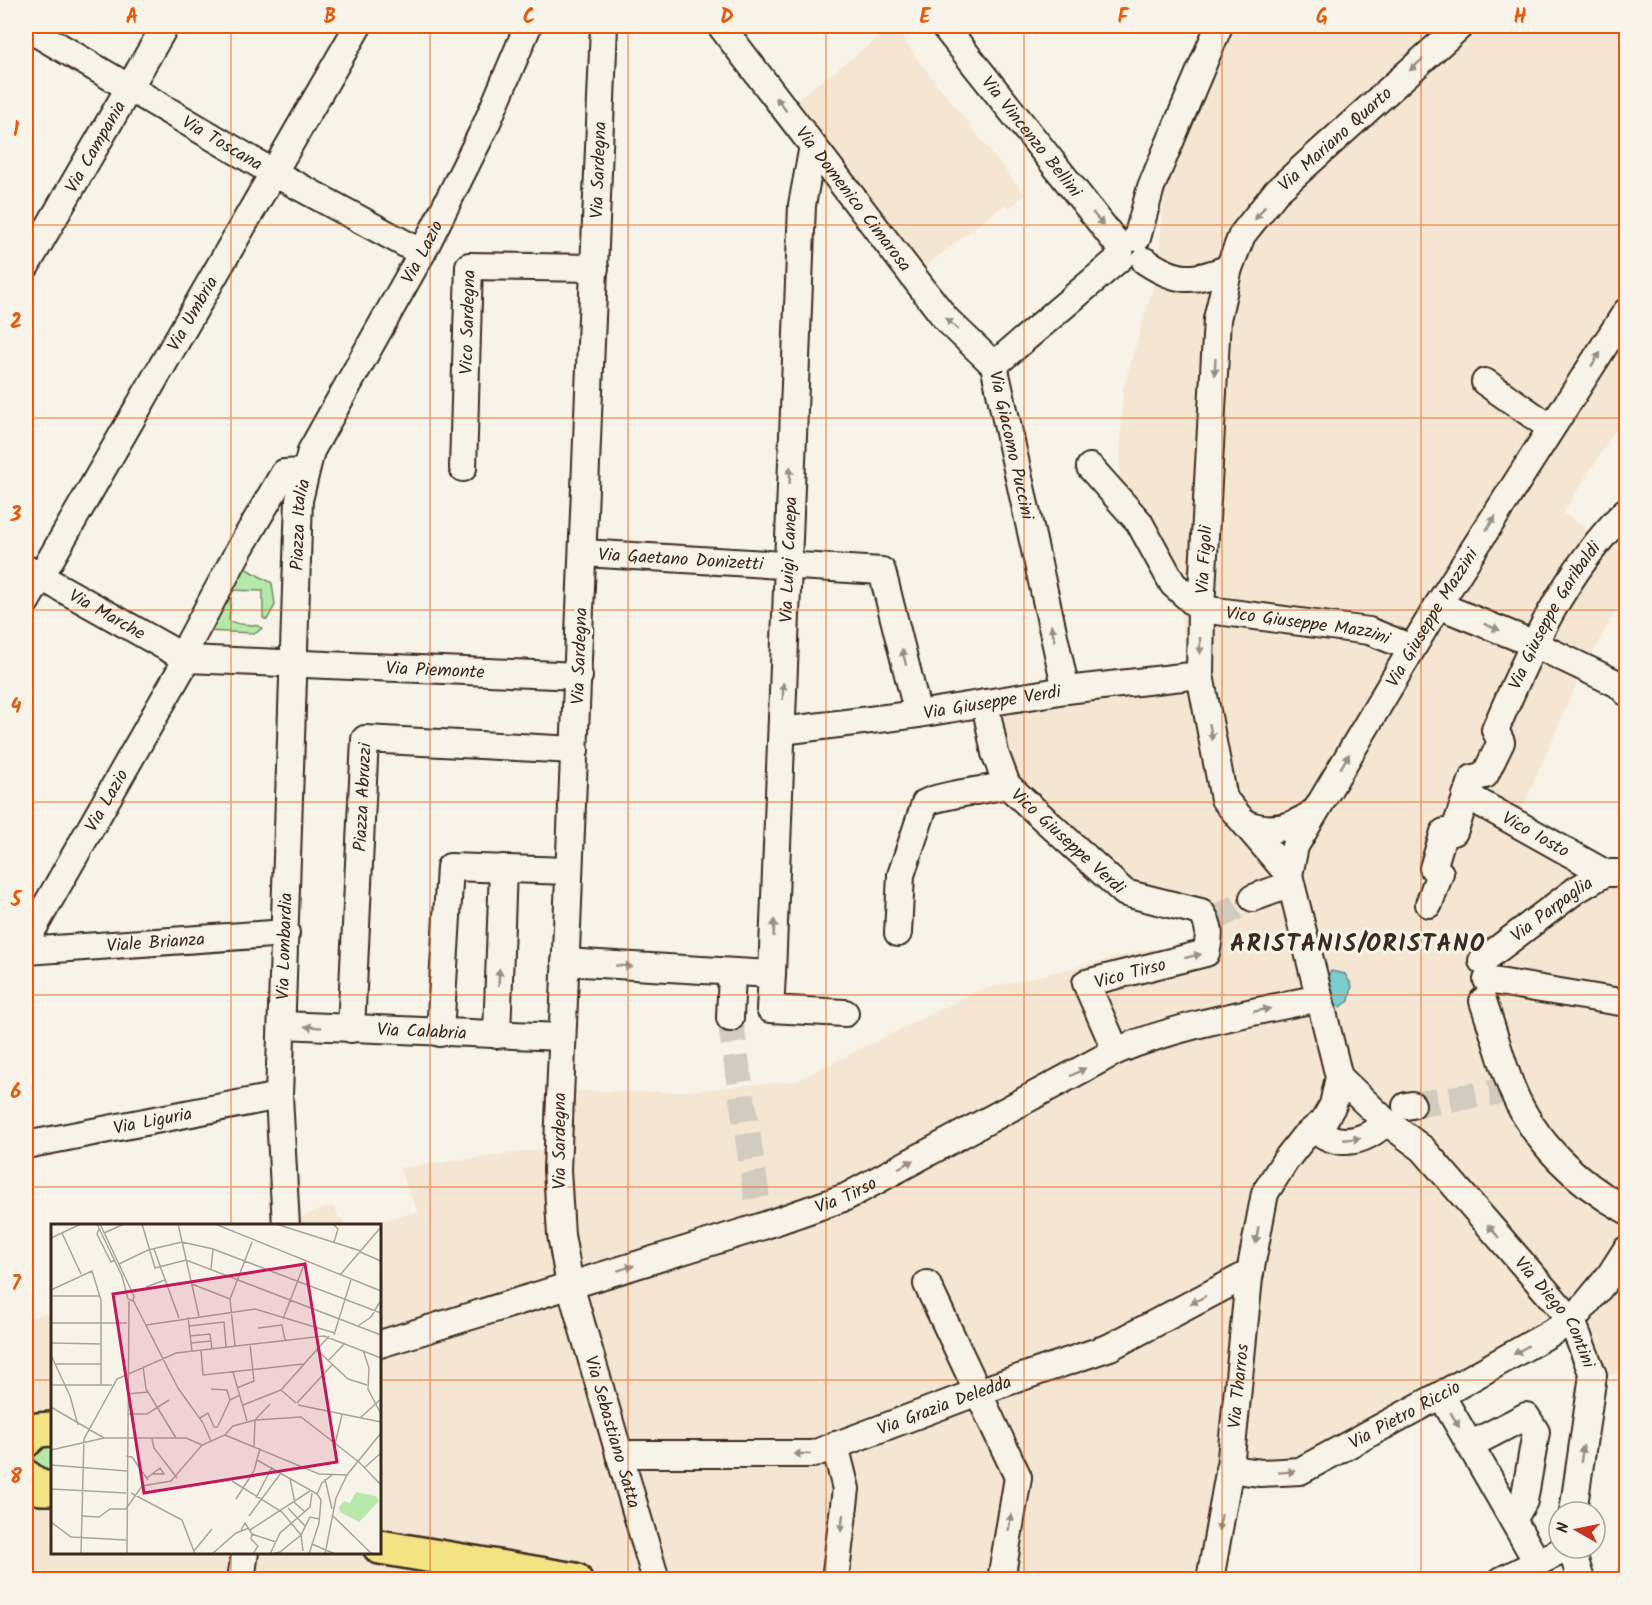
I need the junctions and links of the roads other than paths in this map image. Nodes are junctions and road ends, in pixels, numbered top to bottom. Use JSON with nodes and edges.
{"nodes":[{"id":1,"x":165,"y":26,"type":"edge"},
{"id":2,"x":358,"y":26,"type":"edge"},
{"id":3,"x":528,"y":26,"type":"edge"},
{"id":4,"x":604,"y":26,"type":"edge"},
{"id":5,"x":721,"y":26,"type":"edge"},
{"id":6,"x":944,"y":26,"type":"edge"},
{"id":7,"x":1219,"y":26,"type":"edge"},
{"id":8,"x":1460,"y":26,"type":"edge"},
{"id":9,"x":26,"y":27,"type":"edge"},
{"id":10,"x":128,"y":89,"type":"junction"},
{"id":11,"x":813,"y":146,"type":"junction"},
{"id":12,"x":273,"y":172,"type":"junction"},
{"id":13,"x":1131,"y":250,"type":"junction"},
{"id":14,"x":422,"y":253,"type":"junction"},
{"id":15,"x":26,"y":266,"type":"edge"},
{"id":16,"x":594,"y":268,"type":"junction"},
{"id":17,"x":1229,"y":268,"type":"junction"},
{"id":18,"x":1188,"y":280,"type":"junction"},
{"id":19,"x":1626,"y":312,"type":"edge"},
{"id":20,"x":1217,"y":319,"type":"junction"},
{"id":21,"x":994,"y":365,"type":"junction"},
{"id":22,"x":1485,"y":382,"type":"dead end"},
{"id":23,"x":1551,"y":428,"type":"junction"},
{"id":24,"x":1090,"y":467,"type":"dead end"},
{"id":25,"x":463,"y":468,"type":"dead end"},
{"id":26,"x":304,"y":472,"type":"junction"},
{"id":27,"x":1626,"y":512,"type":"edge"},
{"id":28,"x":1617,"y":536,"type":"edge"},
{"id":29,"x":583,"y":553,"type":"junction"},
{"id":30,"x":786,"y":565,"type":"junction"},
{"id":31,"x":33,"y":573,"type":"edge"},
{"id":32,"x":26,"y":602,"type":"edge"},
{"id":33,"x":1438,"y":605,"type":"junction"},
{"id":34,"x":1201,"y":609,"type":"junction"},
{"id":35,"x":1532,"y":643,"type":"junction"},
{"id":36,"x":1412,"y":648,"type":"junction"},
{"id":37,"x":187,"y":658,"type":"junction"},
{"id":38,"x":293,"y":665,"type":"junction"},
{"id":39,"x":1200,"y":675,"type":"junction"},
{"id":40,"x":579,"y":676,"type":"junction"},
{"id":41,"x":1066,"y":690,"type":"junction"},
{"id":42,"x":1626,"y":692,"type":"edge"},
{"id":43,"x":985,"y":703,"type":"junction"},
{"id":44,"x":918,"y":714,"type":"junction"},
{"id":45,"x":782,"y":731,"type":"junction"},
{"id":46,"x":575,"y":750,"type":"junction"},
{"id":47,"x":1007,"y":785,"type":"junction"},
{"id":48,"x":1469,"y":786,"type":"junction"},
{"id":49,"x":1316,"y":811,"type":"junction"},
{"id":50,"x":1245,"y":823,"type":"junction"},
{"id":51,"x":503,"y":868,"type":"junction"},
{"id":52,"x":569,"y":871,"type":"junction"},
{"id":53,"x":1616,"y":873,"type":"edge"},
{"id":54,"x":1290,"y":879,"type":"junction"},
{"id":55,"x":1253,"y":898,"type":"tunnel mouth"},
{"id":56,"x":1429,"y":904,"type":"dead end"},
{"id":57,"x":1211,"y":921,"type":"joint"},
{"id":58,"x":286,"y":933,"type":"junction"},
{"id":59,"x":898,"y":933,"type":"dead end"},
{"id":60,"x":26,"y":941,"type":"edge"},
{"id":61,"x":26,"y":951,"type":"edge"},
{"id":62,"x":565,"y":962,"type":"junction"},
{"id":63,"x":732,"y":973,"type":"junction"},
{"id":64,"x":772,"y":974,"type":"junction"},
{"id":65,"x":1484,"y":981,"type":"junction"},
{"id":66,"x":1320,"y":998,"type":"junction"},
{"id":67,"x":1626,"y":1003,"type":"edge"},
{"id":68,"x":845,"y":1013,"type":"dead end"},
{"id":69,"x":730,"y":1018,"type":"tunnel mouth"},
{"id":70,"x":282,"y":1025,"type":"junction"},
{"id":71,"x":351,"y":1029,"type":"junction"},
{"id":72,"x":440,"y":1033,"type":"junction"},
{"id":73,"x":497,"y":1035,"type":"junction"},
{"id":74,"x":561,"y":1037,"type":"junction"},
{"id":75,"x":1116,"y":1051,"type":"junction"},
{"id":76,"x":1340,"y":1077,"type":"junction"},
{"id":77,"x":279,"y":1096,"type":"junction"},
{"id":78,"x":1397,"y":1113,"type":"junction"},
{"id":79,"x":1319,"y":1125,"type":"junction"},
{"id":80,"x":26,"y":1145,"type":"edge"},
{"id":81,"x":1626,"y":1210,"type":"edge"},
{"id":82,"x":286,"y":1224,"type":"edge"},
{"id":83,"x":1626,"y":1250,"type":"edge"},
{"id":84,"x":1250,"y":1274,"type":"junction"},
{"id":85,"x":927,"y":1284,"type":"dead end"},
{"id":86,"x":570,"y":1285,"type":"junction"},
{"id":87,"x":1572,"y":1321,"type":"junction"},
{"id":88,"x":381,"y":1344,"type":"edge"},
{"id":89,"x":978,"y":1392,"type":"junction"},
{"id":90,"x":1441,"y":1395,"type":"junction"},
{"id":91,"x":51,"y":1429,"type":"edge"},
{"id":92,"x":26,"y":1440,"type":"edge"},
{"id":93,"x":835,"y":1445,"type":"junction"},
{"id":94,"x":1470,"y":1445,"type":"junction"},
{"id":95,"x":619,"y":1454,"type":"junction"},
{"id":96,"x":1229,"y":1469,"type":"junction"},
{"id":97,"x":1575,"y":1500,"type":"edge"},
{"id":98,"x":1513,"y":1520,"type":"junction"},
{"id":99,"x":381,"y":1547,"type":"edge"},
{"id":100,"x":245,"y":1554,"type":"edge"},
{"id":101,"x":1547,"y":1558,"type":"edge"},
{"id":102,"x":1574,"y":1560,"type":"edge"},
{"id":103,"x":1537,"y":1562,"type":"junction"},
{"id":104,"x":241,"y":1580,"type":"edge"},
{"id":105,"x":575,"y":1580,"type":"edge"},
{"id":106,"x":656,"y":1580,"type":"edge"},
{"id":107,"x":835,"y":1580,"type":"edge"},
{"id":108,"x":1001,"y":1580,"type":"edge"},
{"id":109,"x":1210,"y":1580,"type":"edge"},
{"id":110,"x":1502,"y":1580,"type":"edge"},
{"id":111,"x":1581,"y":1580,"type":"edge"}],
"edges":[{"from":1,"to":10,"type":"street","name":"Via Campania"},
{"from":2,"to":12,"type":"street","name":"Via Umbria"},
{"from":3,"to":14,"type":"street","name":"Via Lazio"},
{"from":4,"to":16,"type":"street","name":"Via Sardegna"},
{"from":11,"to":5,"type":"street","name":"Via Domenico Cimarosa","one_way":true},
{"from":6,"to":13,"type":"street","name":"Via Vincenzo Bellini","one_way":true},
{"from":7,"to":13,"type":"street"},
{"from":8,"to":17,"type":"street","name":"Via Mariano Quarto","one_way":true},
{"from":9,"to":10,"type":"street","name":"Via Toscana"},
{"from":10,"to":12,"type":"street","name":"Via Toscana"},
{"from":10,"to":15,"type":"street","name":"Via Campania"},
{"from":21,"to":11,"type":"street","name":"Via Domenico Cimarosa","one_way":true},
{"from":30,"to":11,"type":"street","name":"Via Luigi Canepa","one_way":true},
{"from":12,"to":14,"type":"street","name":"Via Toscana"},
{"from":12,"to":31,"type":"street","name":"Via Umbria"},
{"from":13,"to":18,"type":"street"},
{"from":13,"to":21,"type":"street","name":"Via Giacomo Puccini"},
{"from":14,"to":26,"type":"street","name":"Via Lazio"},
{"from":16,"to":25,"type":"street","name":"Vico Sardegna"},
{"from":16,"to":29,"type":"street","name":"Via Sardegna"},
{"from":17,"to":18,"type":"street"},
{"from":17,"to":20,"type":"street","name":"Via Figoli"},
{"from":18,"to":20,"type":"street"},
{"from":23,"to":19,"type":"street","name":"Via Giuseppe Mazzini","one_way":true},
{"from":20,"to":34,"type":"street","name":"Via Figoli","one_way":true},
{"from":41,"to":21,"type":"street","name":"Via Giacomo Puccini","one_way":true},
{"from":22,"to":23,"type":"street"},
{"from":33,"to":23,"type":"street","name":"Via Giuseppe Mazzini","one_way":true},
{"from":24,"to":34,"type":"street","name":"Vico Giuseppe Mazzini"},
{"from":26,"to":37,"type":"street","name":"Piazza Italia"},
{"from":26,"to":38,"type":"street","name":"Piazza Italia"},
{"from":27,"to":28,"type":"street","name":"Via Giuseppe Garibaldi"},
{"from":28,"to":35,"type":"street","name":"Via Giuseppe Garibaldi"},
{"from":29,"to":30,"type":"street","name":"Via Gaetano Donizetti"},
{"from":29,"to":40,"type":"street","name":"Via Sardegna"},
{"from":44,"to":30,"type":"street","name":"Via Gaetano Donizetti","one_way":true},
{"from":45,"to":30,"type":"street","name":"Via Luigi Canepa","one_way":true},
{"from":31,"to":32,"type":"street","name":"Via Umbria"},
{"from":31,"to":37,"type":"street","name":"Via Marche"},
{"from":33,"to":35,"type":"street","one_way":true},
{"from":33,"to":36,"type":"street","name":"Via Giuseppe Mazzini"},
{"from":34,"to":36,"type":"street","name":"Vico Giuseppe Mazzini"},
{"from":34,"to":39,"type":"street","name":"Via Figoli","one_way":true},
{"from":35,"to":42,"type":"street"},
{"from":35,"to":48,"type":"street","name":"Via Giuseppe Garibaldi"},
{"from":49,"to":36,"type":"street","name":"Via Giuseppe Mazzini","one_way":true},
{"from":37,"to":38,"type":"street"},
{"from":37,"to":60,"type":"street","name":"Via Lazio"},
{"from":38,"to":40,"type":"street","name":"Via Piemonte"},
{"from":38,"to":58,"type":"street","name":"Via Lombardia"},
{"from":39,"to":41,"type":"street","name":"Via Giuseppe Verdi"},
{"from":39,"to":50,"type":"street","name":"Via Figoli","one_way":true},
{"from":40,"to":46,"type":"street","name":"Via Sardegna"},
{"from":41,"to":43,"type":"street","name":"Via Giuseppe Verdi"},
{"from":43,"to":44,"type":"street","name":"Via Giuseppe Verdi"},
{"from":43,"to":47,"type":"street","name":"Vico Giuseppe Verdi"},
{"from":44,"to":45,"type":"street","name":"Via Giuseppe Verdi"},
{"from":64,"to":45,"type":"street","name":"Via Luigi Canepa","one_way":true},
{"from":46,"to":52,"type":"street","name":"Via Sardegna"},
{"from":46,"to":71,"type":"street","name":"Piazza Abruzzi"},
{"from":47,"to":57,"type":"street","name":"Vico Giuseppe Verdi"},
{"from":47,"to":59,"type":"street"},
{"from":48,"to":53,"type":"street","name":"Vico Iosto"},
{"from":48,"to":56,"type":"street","name":"Via Giuseppe Garibaldi"},
{"from":49,"to":50,"type":"street"},
{"from":49,"to":54,"type":"street","name":"Via Giuseppe Mazzini"},
{"from":50,"to":54,"type":"street"},
{"from":51,"to":52,"type":"street"},
{"from":51,"to":72,"type":"street"},
{"from":73,"to":51,"type":"street","one_way":true},
{"from":52,"to":62,"type":"street","name":"Via Sardegna"},
{"from":53,"to":65,"type":"street","name":"Via Parpaglia"},
{"from":54,"to":55,"type":"street"},
{"from":54,"to":66,"type":"street"},
{"from":75,"to":57,"type":"street","name":"Vico Tirso","one_way":true},
{"from":58,"to":61,"type":"street","name":"Viale Brianza"},
{"from":58,"to":70,"type":"street","name":"Via Lombardia"},
{"from":62,"to":63,"type":"street","one_way":true},
{"from":62,"to":74,"type":"street","name":"Via Sardegna"},
{"from":63,"to":64,"type":"street"},
{"from":63,"to":69,"type":"street"},
{"from":64,"to":68,"type":"street","name":"Via Luigi Canepa"},
{"from":65,"to":67,"type":"street"},
{"from":65,"to":81,"type":"street"},
{"from":75,"to":66,"type":"street","name":"Via Tirso","one_way":true},
{"from":66,"to":76,"type":"street"},
{"from":71,"to":70,"type":"street","name":"Via Calabria","one_way":true},
{"from":70,"to":77,"type":"street","name":"Via Lombardia"},
{"from":71,"to":72,"type":"street","name":"Via Calabria"},
{"from":72,"to":73,"type":"street","name":"Via Calabria"},
{"from":73,"to":74,"type":"street","name":"Via Calabria"},
{"from":74,"to":86,"type":"street","name":"Via Sardegna"},
{"from":86,"to":75,"type":"street","name":"Via Tirso","one_way":true},
{"from":76,"to":78,"type":"street","name":"Via Diego Contini"},
{"from":76,"to":79,"type":"street"},
{"from":77,"to":80,"type":"street","name":"Via Liguria"},
{"from":77,"to":82,"type":"street","name":"Via Lombardia"},
{"from":78,"to":79,"type":"street"},
{"from":87,"to":78,"type":"street","name":"Via Diego Contini","one_way":true},
{"from":79,"to":84,"type":"street","name":"Via Tharros","one_way":true},
{"from":83,"to":87,"type":"street"},
{"from":84,"to":89,"type":"street","name":"Via Grazia Deledda","one_way":true},
{"from":84,"to":96,"type":"street","name":"Via Tharros"},
{"from":85,"to":89,"type":"street"},
{"from":86,"to":88,"type":"street","name":"Via Tirso"},
{"from":86,"to":95,"type":"street","name":"Via Sebastiano Satta"},
{"from":87,"to":90,"type":"street","name":"Via Pietro Riccio","one_way":true},
{"from":97,"to":87,"type":"street","name":"Via Diego Contini","one_way":true},
{"from":89,"to":93,"type":"street","name":"Via Grazia Deledda"},
{"from":108,"to":89,"type":"street","one_way":true},
{"from":90,"to":94,"type":"street","one_way":true},
{"from":96,"to":90,"type":"street","name":"Via Pietro Riccio","one_way":true},
{"from":91,"to":92,"type":"main road"},
{"from":93,"to":95,"type":"street","name":"Via Grazia Deledda","one_way":true},
{"from":93,"to":107,"type":"street","one_way":true},
{"from":94,"to":98,"type":"street"},
{"from":94,"to":98,"type":"street"},
{"from":95,"to":106,"type":"street","name":"Via Sebastiano Satta"},
{"from":96,"to":109,"type":"street","name":"Via Tharros","one_way":true},
{"from":98,"to":103,"type":"street"},
{"from":99,"to":105,"type":"main road"},
{"from":100,"to":104,"type":"street"},
{"from":101,"to":103,"type":"street"},
{"from":102,"to":111,"type":"street"},
{"from":103,"to":110,"type":"street"}]}
